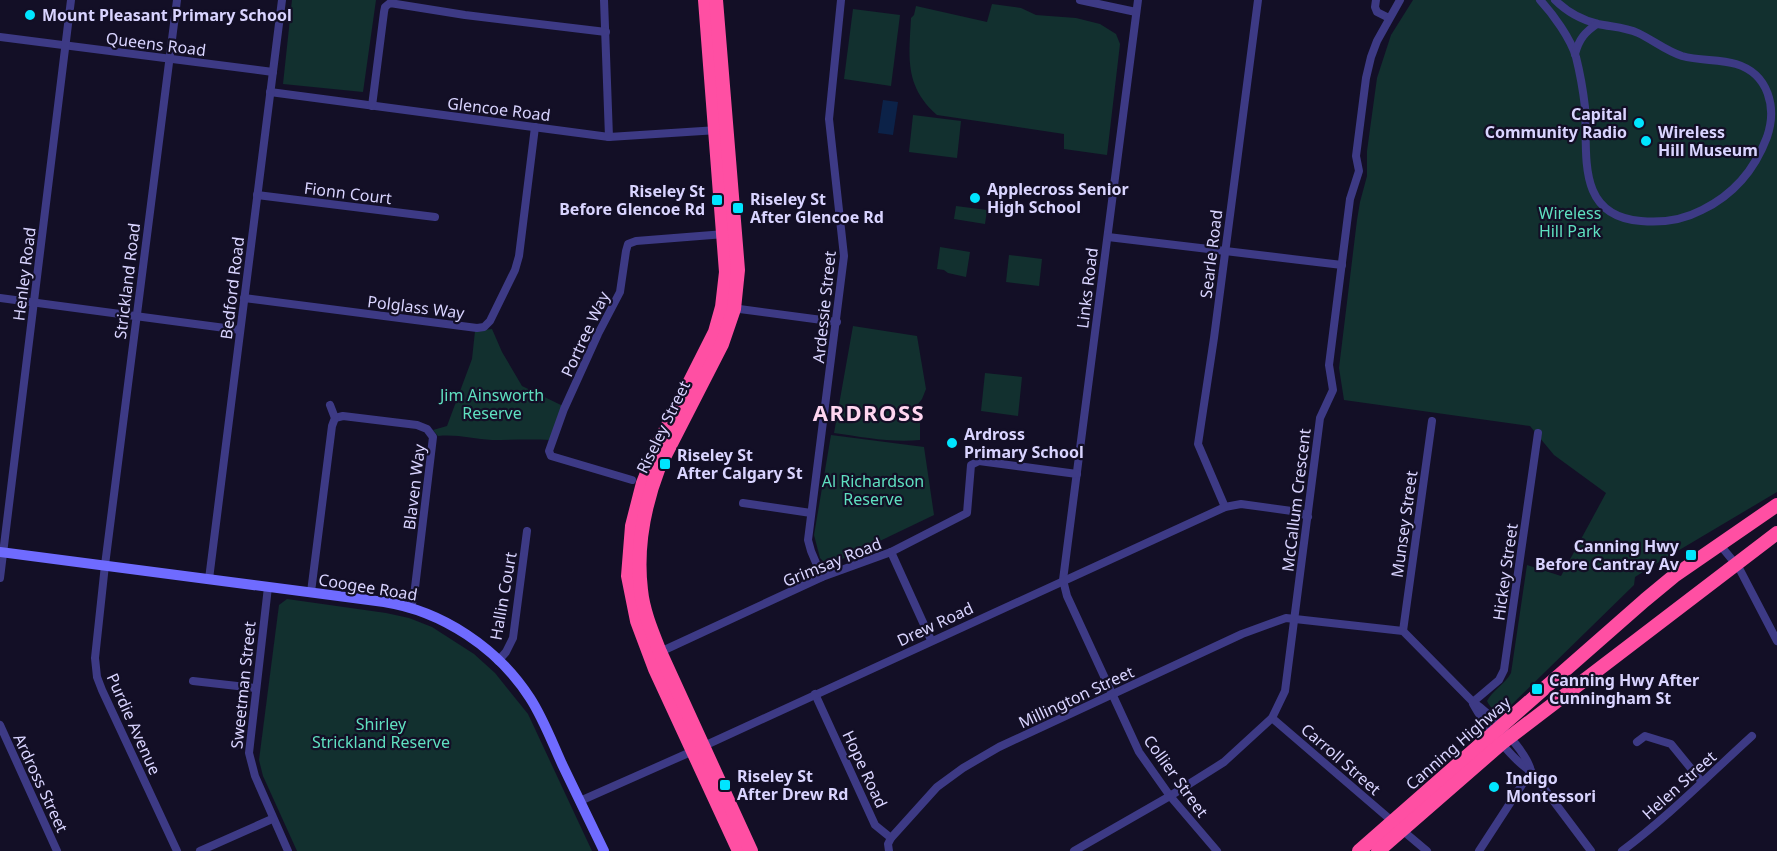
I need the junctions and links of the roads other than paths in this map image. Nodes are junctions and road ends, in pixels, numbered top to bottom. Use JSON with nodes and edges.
{"nodes":[{"id":1,"x":71,"y":0,"type":"edge"},
{"id":2,"x":177,"y":0,"type":"edge"},
{"id":3,"x":282,"y":0,"type":"edge"},
{"id":4,"x":604,"y":0,"type":"edge"},
{"id":5,"x":705,"y":0,"type":"edge"},
{"id":6,"x":716,"y":0,"type":"edge"},
{"id":7,"x":840,"y":0,"type":"edge"},
{"id":8,"x":1080,"y":0,"type":"edge"},
{"id":9,"x":1138,"y":0,"type":"edge"},
{"id":10,"x":1257,"y":0,"type":"edge"},
{"id":11,"x":1376,"y":0,"type":"edge"},
{"id":12,"x":1400,"y":0,"type":"edge"},
{"id":13,"x":1540,"y":0,"type":"edge"},
{"id":14,"x":1555,"y":0,"type":"edge"},
{"id":15,"x":1136,"y":12,"type":"junction"},
{"id":16,"x":1389,"y":18,"type":"junction"},
{"id":17,"x":1597,"y":24,"type":"junction"},
{"id":18,"x":606,"y":32,"type":"junction"},
{"id":19,"x":0,"y":37,"type":"edge"},
{"id":20,"x":65,"y":46,"type":"junction"},
{"id":21,"x":1575,"y":54,"type":"junction"},
{"id":22,"x":169,"y":60,"type":"junction"},
{"id":23,"x":273,"y":72,"type":"junction"},
{"id":24,"x":270,"y":92,"type":"junction"},
{"id":25,"x":372,"y":106,"type":"junction"},
{"id":26,"x":535,"y":127,"type":"junction"},
{"id":27,"x":720,"y":130,"type":"junction"},
{"id":28,"x":609,"y":137,"type":"junction"},
{"id":29,"x":257,"y":195,"type":"junction"},
{"id":30,"x":435,"y":217,"type":"dead end"},
{"id":31,"x":729,"y":235,"type":"junction"},
{"id":32,"x":1108,"y":237,"type":"junction"},
{"id":33,"x":1224,"y":252,"type":"junction"},
{"id":34,"x":1342,"y":265,"type":"junction"},
{"id":35,"x":0,"y":298,"type":"edge"},
{"id":36,"x":244,"y":298,"type":"junction"},
{"id":37,"x":33,"y":302,"type":"junction"},
{"id":38,"x":728,"y":308,"type":"junction"},
{"id":39,"x":136,"y":316,"type":"junction"},
{"id":40,"x":837,"y":322,"type":"junction"},
{"id":41,"x":240,"y":330,"type":"junction"},
{"id":42,"x":330,"y":405,"type":"dead end"},
{"id":43,"x":335,"y":418,"type":"junction"},
{"id":44,"x":1432,"y":421,"type":"dead end"},
{"id":45,"x":1538,"y":433,"type":"dead end"},
{"id":46,"x":1077,"y":474,"type":"junction"},
{"id":47,"x":642,"y":482,"type":"junction"},
{"id":48,"x":743,"y":503,"type":"dead end"},
{"id":49,"x":1777,"y":505,"type":"edge"},
{"id":50,"x":1225,"y":507,"type":"junction"},
{"id":51,"x":812,"y":513,"type":"junction"},
{"id":52,"x":1308,"y":517,"type":"junction"},
{"id":53,"x":527,"y":531,"type":"dead end"},
{"id":54,"x":1777,"y":533,"type":"edge"},
{"id":55,"x":1720,"y":545,"type":"junction"},
{"id":56,"x":2,"y":552,"type":"edge"},
{"id":57,"x":891,"y":552,"type":"junction"},
{"id":58,"x":1736,"y":564,"type":"junction"},
{"id":59,"x":105,"y":565,"type":"junction"},
{"id":60,"x":822,"y":577,"type":"junction"},
{"id":61,"x":0,"y":578,"type":"edge"},
{"id":62,"x":209,"y":579,"type":"junction"},
{"id":63,"x":1063,"y":580,"type":"junction"},
{"id":64,"x":268,"y":587,"type":"junction"},
{"id":65,"x":311,"y":592,"type":"junction"},
{"id":66,"x":411,"y":607,"type":"junction"},
{"id":67,"x":1295,"y":619,"type":"junction"},
{"id":68,"x":1402,"y":631,"type":"junction"},
{"id":69,"x":931,"y":640,"type":"junction"},
{"id":70,"x":1777,"y":641,"type":"edge"},
{"id":71,"x":660,"y":652,"type":"junction"},
{"id":72,"x":498,"y":661,"type":"junction"},
{"id":73,"x":193,"y":681,"type":"dead end"},
{"id":74,"x":255,"y":688,"type":"junction"},
{"id":75,"x":815,"y":694,"type":"junction"},
{"id":76,"x":1112,"y":696,"type":"junction"},
{"id":77,"x":1473,"y":702,"type":"junction"},
{"id":78,"x":1272,"y":718,"type":"junction"},
{"id":79,"x":0,"y":725,"type":"edge"},
{"id":80,"x":1501,"y":735,"type":"junction"},
{"id":81,"x":1752,"y":736,"type":"dead end"},
{"id":82,"x":1637,"y":742,"type":"dead end"},
{"id":83,"x":698,"y":748,"type":"junction"},
{"id":84,"x":1531,"y":771,"type":"junction"},
{"id":85,"x":1702,"y":782,"type":"junction"},
{"id":86,"x":1170,"y":796,"type":"junction"},
{"id":87,"x":580,"y":801,"type":"junction"},
{"id":88,"x":273,"y":819,"type":"junction"},
{"id":89,"x":1397,"y":826,"type":"junction"},
{"id":90,"x":891,"y":838,"type":"junction"},
{"id":91,"x":57,"y":851,"type":"edge"},
{"id":92,"x":177,"y":851,"type":"edge"},
{"id":93,"x":200,"y":851,"type":"edge"},
{"id":94,"x":288,"y":851,"type":"edge"},
{"id":95,"x":604,"y":851,"type":"edge"},
{"id":96,"x":739,"y":851,"type":"edge"},
{"id":97,"x":751,"y":851,"type":"edge"},
{"id":98,"x":889,"y":851,"type":"edge"},
{"id":99,"x":1074,"y":851,"type":"edge"},
{"id":100,"x":1217,"y":851,"type":"edge"},
{"id":101,"x":1359,"y":851,"type":"edge"},
{"id":102,"x":1378,"y":851,"type":"edge"},
{"id":103,"x":1427,"y":851,"type":"edge"},
{"id":104,"x":1479,"y":851,"type":"edge"},
{"id":105,"x":1591,"y":851,"type":"edge"},
{"id":106,"x":1622,"y":851,"type":"edge"}],
"edges":[{"from":1,"to":20,"type":"street","name":"Henley Road"},
{"from":2,"to":22,"type":"street","name":"Strickland Road"},
{"from":3,"to":23,"type":"street","name":"Bedford Road"},
{"from":4,"to":18,"type":"street"},
{"from":5,"to":27,"type":"highway","name":"Riseley Street"},
{"from":6,"to":27,"type":"highway","name":"Riseley Street"},
{"from":7,"to":40,"type":"street","name":"Ardessie Street"},
{"from":8,"to":15,"type":"street"},
{"from":9,"to":15,"type":"street","name":"Links Road"},
{"from":10,"to":33,"type":"street","name":"Searle Road"},
{"from":11,"to":16,"type":"street"},
{"from":12,"to":16,"type":"street","name":"McCallum Crescent"},
{"from":13,"to":21,"type":"street"},
{"from":14,"to":17,"type":"street"},
{"from":15,"to":32,"type":"street","name":"Links Road"},
{"from":16,"to":34,"type":"street","name":"McCallum Crescent"},
{"from":17,"to":21,"type":"street"},
{"from":17,"to":21,"type":"street"},
{"from":18,"to":25,"type":"street"},
{"from":18,"to":28,"type":"street"},
{"from":19,"to":20,"type":"street","name":"Queens Road"},
{"from":20,"to":22,"type":"street","name":"Queens Road"},
{"from":20,"to":37,"type":"street","name":"Henley Road"},
{"from":22,"to":23,"type":"street","name":"Queens Road"},
{"from":22,"to":39,"type":"street","name":"Strickland Road"},
{"from":23,"to":24,"type":"street","name":"Bedford Road"},
{"from":24,"to":25,"type":"street","name":"Glencoe Road"},
{"from":24,"to":29,"type":"street","name":"Bedford Road"},
{"from":25,"to":26,"type":"street","name":"Glencoe Road"},
{"from":26,"to":28,"type":"street","name":"Glencoe Road"},
{"from":26,"to":36,"type":"street","name":"Polglass Way"},
{"from":27,"to":28,"type":"street","name":"Glencoe Road"},
{"from":27,"to":31,"type":"highway","name":"Riseley Street"},
{"from":29,"to":30,"type":"street","name":"Fionn Court"},
{"from":29,"to":36,"type":"street","name":"Bedford Road"},
{"from":31,"to":38,"type":"highway","name":"Riseley Street"},
{"from":31,"to":47,"type":"street","name":"Portree Way"},
{"from":32,"to":33,"type":"street"},
{"from":32,"to":46,"type":"street","name":"Links Road"},
{"from":33,"to":34,"type":"street"},
{"from":33,"to":50,"type":"street","name":"Searle Road"},
{"from":34,"to":52,"type":"street","name":"McCallum Crescent"},
{"from":35,"to":37,"type":"street"},
{"from":36,"to":41,"type":"street","name":"Bedford Road"},
{"from":37,"to":39,"type":"street"},
{"from":37,"to":56,"type":"street","name":"Henley Road"},
{"from":38,"to":40,"type":"street"},
{"from":38,"to":47,"type":"highway","name":"Riseley Street"},
{"from":38,"to":47,"type":"highway","name":"Riseley Street"},
{"from":39,"to":41,"type":"street"},
{"from":39,"to":59,"type":"street","name":"Strickland Road"},
{"from":40,"to":51,"type":"street","name":"Ardessie Street"},
{"from":41,"to":62,"type":"street","name":"Bedford Road"},
{"from":42,"to":43,"type":"street"},
{"from":43,"to":65,"type":"street"},
{"from":43,"to":66,"type":"street","name":"Blaven Way"},
{"from":44,"to":68,"type":"street","name":"Munsey Street"},
{"from":45,"to":77,"type":"street","name":"Hickey Street"},
{"from":46,"to":57,"type":"street","name":"Grimsay Road"},
{"from":46,"to":63,"type":"street","name":"Links Road"},
{"from":47,"to":71,"type":"highway","name":"Riseley Street"},
{"from":47,"to":83,"type":"highway","name":"Riseley Street"},
{"from":48,"to":51,"type":"street"},
{"from":49,"to":55,"type":"highway","name":"Canning Highway"},
{"from":50,"to":52,"type":"street","name":"Drew Road"},
{"from":50,"to":63,"type":"street","name":"Drew Road"},
{"from":51,"to":60,"type":"street","name":"Ardessie Street"},
{"from":52,"to":67,"type":"street","name":"McCallum Crescent"},
{"from":53,"to":72,"type":"street","name":"Hallin Court"},
{"from":54,"to":58,"type":"highway","name":"Canning Highway"},
{"from":55,"to":58,"type":"street"},
{"from":55,"to":80,"type":"highway","name":"Canning Highway"},
{"from":56,"to":59,"type":"street","name":"Coogee Road"},
{"from":56,"to":61,"type":"street"},
{"from":57,"to":60,"type":"street","name":"Grimsay Road"},
{"from":57,"to":69,"type":"street"},
{"from":58,"to":70,"type":"street"},
{"from":58,"to":80,"type":"highway","name":"Canning Highway"},
{"from":59,"to":62,"type":"street","name":"Coogee Road"},
{"from":59,"to":92,"type":"street","name":"Purdie Avenue"},
{"from":60,"to":71,"type":"street","name":"Grimsay Road"},
{"from":62,"to":64,"type":"street","name":"Coogee Road"},
{"from":63,"to":69,"type":"street","name":"Drew Road"},
{"from":63,"to":76,"type":"street","name":"Collier Street"},
{"from":64,"to":65,"type":"street","name":"Coogee Road"},
{"from":64,"to":74,"type":"street","name":"Sweetman Street"},
{"from":65,"to":66,"type":"street","name":"Coogee Road"},
{"from":66,"to":72,"type":"street","name":"Coogee Road"},
{"from":67,"to":68,"type":"street","name":"Millington Street"},
{"from":67,"to":76,"type":"street","name":"Millington Street"},
{"from":67,"to":78,"type":"street","name":"McCallum Crescent"},
{"from":68,"to":77,"type":"street"},
{"from":69,"to":75,"type":"street","name":"Drew Road"},
{"from":71,"to":83,"type":"highway","name":"Riseley Street"},
{"from":72,"to":87,"type":"street","name":"Coogee Road"},
{"from":73,"to":74,"type":"street"},
{"from":74,"to":88,"type":"street","name":"Sweetman Street"},
{"from":75,"to":83,"type":"street","name":"Drew Road"},
{"from":75,"to":90,"type":"street","name":"Hope Road"},
{"from":76,"to":86,"type":"street","name":"Collier Street"},
{"from":76,"to":90,"type":"street","name":"Millington Street"},
{"from":77,"to":80,"type":"street"},
{"from":78,"to":86,"type":"street","name":"McCallum Crescent"},
{"from":78,"to":89,"type":"street","name":"Carroll Street"},
{"from":79,"to":91,"type":"street","name":"Ardross Street"},
{"from":80,"to":84,"type":"street"},
{"from":80,"to":89,"type":"highway","name":"Canning Highway"},
{"from":81,"to":85,"type":"street","name":"Helen Street"},
{"from":82,"to":85,"type":"street"},
{"from":83,"to":87,"type":"street","name":"Drew Road"},
{"from":83,"to":96,"type":"highway","name":"Riseley Street"},
{"from":83,"to":97,"type":"highway","name":"Riseley Street"},
{"from":84,"to":104,"type":"street"},
{"from":84,"to":105,"type":"street"},
{"from":85,"to":106,"type":"street","name":"Helen Street"},
{"from":86,"to":99,"type":"street","name":"McCallum Crescent"},
{"from":86,"to":100,"type":"street","name":"Collier Street"},
{"from":87,"to":95,"type":"street","name":"Coogee Road"},
{"from":88,"to":93,"type":"street"},
{"from":88,"to":94,"type":"street","name":"Sweetman Street"},
{"from":89,"to":101,"type":"highway","name":"Canning Highway"},
{"from":89,"to":102,"type":"highway","name":"Canning Highway"},
{"from":89,"to":103,"type":"street","name":"Carroll Street"},
{"from":90,"to":98,"type":"street"}]}
